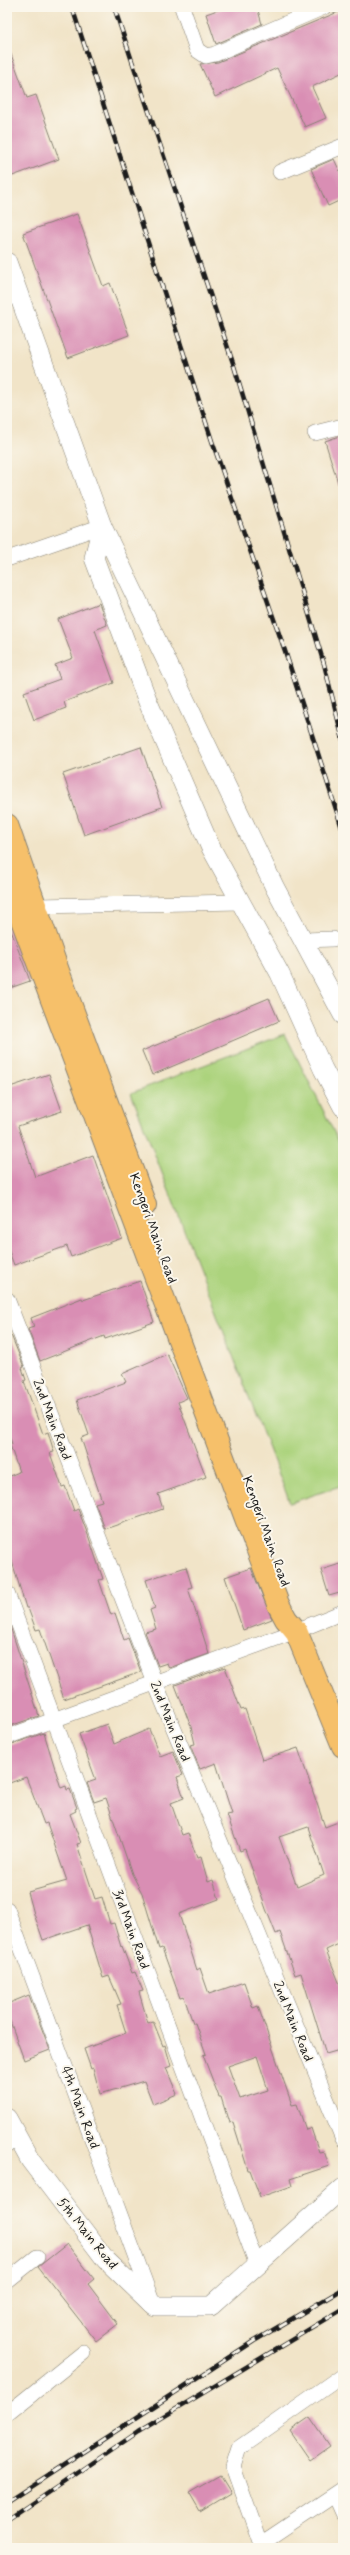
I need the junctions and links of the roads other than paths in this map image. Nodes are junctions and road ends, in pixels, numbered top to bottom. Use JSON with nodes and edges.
{"nodes":[{"id":1,"x":182,"y":7,"type":"edge"},
{"id":2,"x":324,"y":7,"type":"edge"},
{"id":3,"x":304,"y":11,"type":"edge"},
{"id":4,"x":343,"y":146,"type":"edge"},
{"id":5,"x":280,"y":172,"type":"dead end"},
{"id":6,"x":7,"y":262,"type":"edge"},
{"id":7,"x":343,"y":426,"type":"edge"},
{"id":8,"x":315,"y":433,"type":"dead end"},
{"id":9,"x":102,"y":526,"type":"junction"},
{"id":10,"x":7,"y":559,"type":"edge"},
{"id":11,"x":7,"y":825,"type":"edge"},
{"id":12,"x":7,"y":880,"type":"edge"},
{"id":13,"x":241,"y":902,"type":"junction"},
{"id":14,"x":37,"y":906,"type":"junction"},
{"id":15,"x":333,"y":939,"type":"dead end"},
{"id":16,"x":304,"y":940,"type":"junction"},
{"id":17,"x":343,"y":1014,"type":"edge"},
{"id":18,"x":343,"y":1107,"type":"edge"},
{"id":19,"x":7,"y":1299,"type":"edge"},
{"id":20,"x":7,"y":1593,"type":"edge"},
{"id":21,"x":343,"y":1612,"type":"edge"},
{"id":22,"x":296,"y":1631,"type":"junction"},
{"id":23,"x":155,"y":1683,"type":"junction"},
{"id":24,"x":55,"y":1720,"type":"junction"},
{"id":25,"x":7,"y":1737,"type":"edge"},
{"id":26,"x":343,"y":1746,"type":"edge"},
{"id":27,"x":7,"y":1909,"type":"edge"},
{"id":28,"x":7,"y":2118,"type":"edge"},
{"id":29,"x":343,"y":2139,"type":"edge"},
{"id":30,"x":12,"y":2142,"type":"edge"},
{"id":31,"x":343,"y":2188,"type":"edge"},
{"id":32,"x":37,"y":2257,"type":"dead end"},
{"id":33,"x":257,"y":2265,"type":"junction"},
{"id":34,"x":7,"y":2281,"type":"edge"},
{"id":35,"x":154,"y":2306,"type":"junction"},
{"id":36,"x":83,"y":2353,"type":"dead end"},
{"id":37,"x":343,"y":2375,"type":"edge"},
{"id":38,"x":7,"y":2414,"type":"edge"},
{"id":39,"x":339,"y":2492,"type":"edge"},
{"id":40,"x":343,"y":2512,"type":"edge"},
{"id":41,"x":262,"y":2546,"type":"edge"}],
"edges":[{"from":1,"to":3,"type":"street"},
{"from":2,"to":3,"type":"street"},
{"from":4,"to":5,"type":"street"},
{"from":6,"to":9,"type":"street"},
{"from":7,"to":8,"type":"street"},
{"from":9,"to":10,"type":"street"},
{"from":9,"to":13,"type":"street"},
{"from":9,"to":16,"type":"street"},
{"from":11,"to":14,"type":"main road","name":"Kengeri Main Road"},
{"from":12,"to":22,"type":"main road","name":"Kengeri Main Road"},
{"from":13,"to":14,"type":"street"},
{"from":13,"to":18,"type":"street"},
{"from":14,"to":22,"type":"main road","name":"Kengeri Main Road"},
{"from":15,"to":16,"type":"street"},
{"from":16,"to":17,"type":"street"},
{"from":19,"to":23,"type":"street","name":"2nd Main Road"},
{"from":20,"to":24,"type":"street","name":"3rd Main Road"},
{"from":21,"to":22,"type":"street"},
{"from":22,"to":23,"type":"street"},
{"from":22,"to":26,"type":"main road","name":"Kengeri Main Road"},
{"from":23,"to":24,"type":"street"},
{"from":23,"to":29,"type":"street","name":"2nd Main Road"},
{"from":24,"to":25,"type":"street"},
{"from":24,"to":33,"type":"street","name":"3rd Main Road"},
{"from":27,"to":35,"type":"street","name":"4th Main Road"},
{"from":28,"to":30,"type":"street","name":"5th Main Road"},
{"from":30,"to":35,"type":"street","name":"5th Main Road"},
{"from":31,"to":33,"type":"street"},
{"from":32,"to":34,"type":"street"},
{"from":33,"to":35,"type":"street"},
{"from":36,"to":38,"type":"street"},
{"from":37,"to":41,"type":"street"},
{"from":39,"to":40,"type":"street"},
{"from":39,"to":41,"type":"street"}]}
